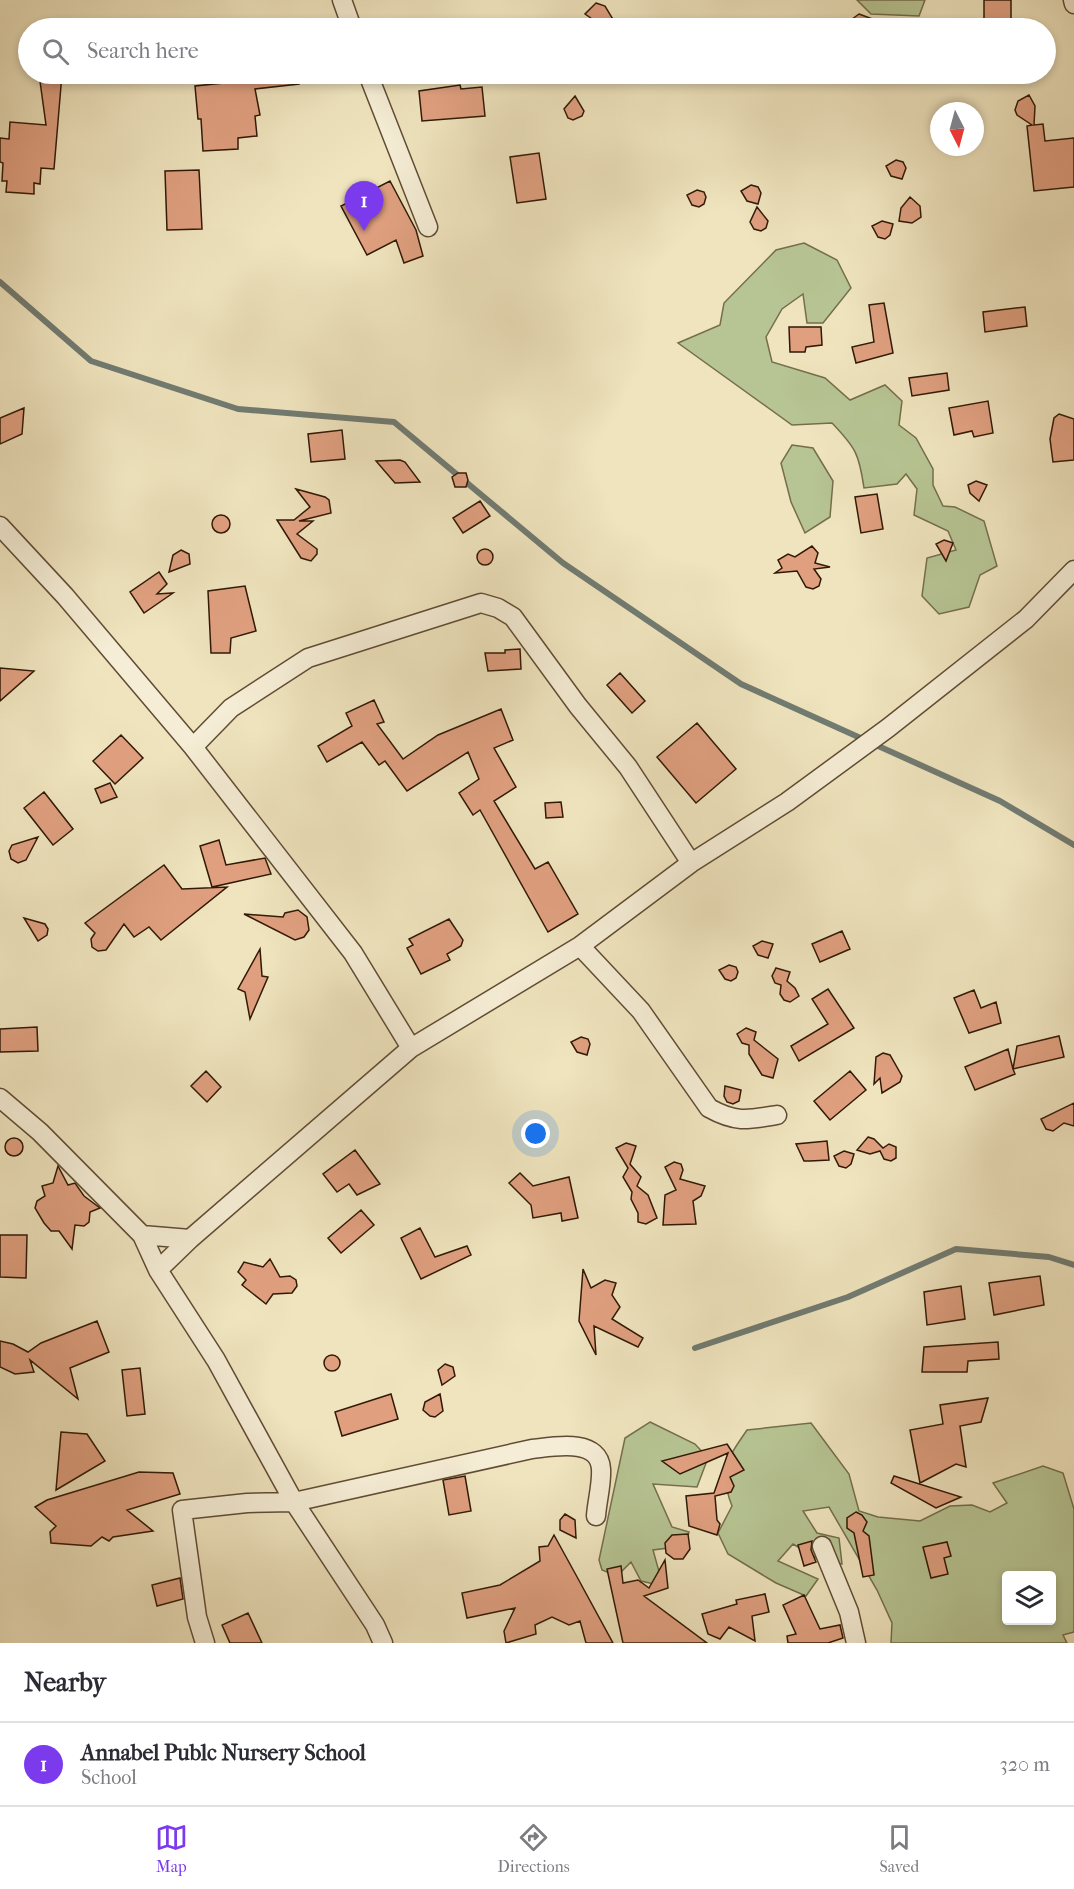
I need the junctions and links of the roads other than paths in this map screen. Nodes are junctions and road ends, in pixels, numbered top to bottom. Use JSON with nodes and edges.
{"nodes":[{"id":1,"x":342,"y":0,"type":"edge"},
{"id":2,"x":348,"y":18,"type":"edge"},
{"id":3,"x":372,"y":84,"type":"edge"},
{"id":4,"x":428,"y":227,"type":"dead end"},
{"id":5,"x":0,"y":526,"type":"edge"},
{"id":6,"x":1074,"y":570,"type":"edge"},
{"id":7,"x":193,"y":747,"type":"junction"},
{"id":8,"x":691,"y":863,"type":"junction"},
{"id":9,"x":580,"y":946,"type":"junction"},
{"id":10,"x":411,"y":1048,"type":"junction"},
{"id":11,"x":0,"y":1098,"type":"edge"},
{"id":12,"x":777,"y":1115,"type":"dead end"},
{"id":13,"x":142,"y":1235,"type":"junction"},
{"id":14,"x":190,"y":1239,"type":"junction"},
{"id":15,"x":158,"y":1270,"type":"junction"},
{"id":16,"x":294,"y":1502,"type":"junction"},
{"id":17,"x":596,"y":1516,"type":"dead end"},
{"id":18,"x":822,"y":1546,"type":"dead end"},
{"id":19,"x":205,"y":1643,"type":"edge"},
{"id":20,"x":383,"y":1643,"type":"edge"},
{"id":21,"x":856,"y":1643,"type":"edge"}],
"edges":[{"from":1,"to":2,"type":"street"},
{"from":3,"to":4,"type":"street"},
{"from":5,"to":7,"type":"street"},
{"from":6,"to":8,"type":"street"},
{"from":7,"to":8,"type":"street"},
{"from":7,"to":10,"type":"street"},
{"from":8,"to":9,"type":"street"},
{"from":9,"to":10,"type":"street"},
{"from":9,"to":12,"type":"street"},
{"from":10,"to":14,"type":"street"},
{"from":11,"to":13,"type":"street"},
{"from":13,"to":14,"type":"street"},
{"from":13,"to":15,"type":"street"},
{"from":14,"to":15,"type":"street"},
{"from":15,"to":16,"type":"street"},
{"from":16,"to":17,"type":"street"},
{"from":16,"to":19,"type":"street"},
{"from":16,"to":20,"type":"street"},
{"from":18,"to":21,"type":"street"}]}
